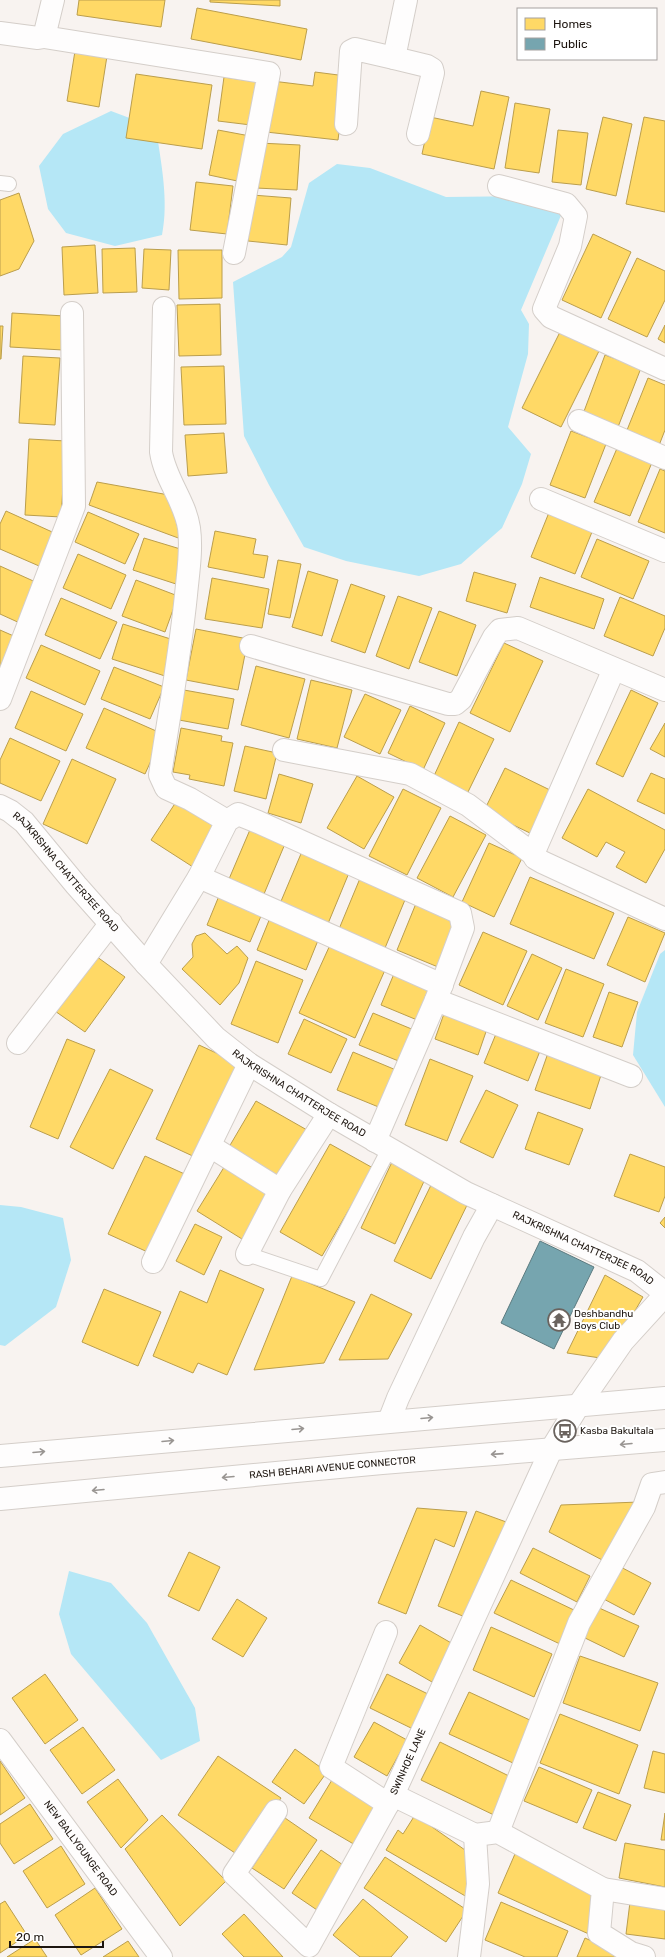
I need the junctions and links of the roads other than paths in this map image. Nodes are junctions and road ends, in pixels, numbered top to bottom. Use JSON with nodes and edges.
{"nodes":[{"id":1,"x":53,"y":0,"type":"edge"},
{"id":2,"x":406,"y":0,"type":"edge"},
{"id":3,"x":0,"y":33,"type":"edge"},
{"id":4,"x":44,"y":37,"type":"junction"},
{"id":5,"x":394,"y":58,"type":"junction"},
{"id":6,"x":346,"y":124,"type":"dead end"},
{"id":7,"x":418,"y":134,"type":"dead end"},
{"id":8,"x":499,"y":186,"type":"dead end"},
{"id":9,"x":234,"y":253,"type":"dead end"},
{"id":10,"x":164,"y":308,"type":"dead end"},
{"id":11,"x":72,"y":313,"type":"dead end"},
{"id":12,"x":665,"y":369,"type":"edge"},
{"id":13,"x":579,"y":421,"type":"dead end"},
{"id":14,"x":665,"y":458,"type":"edge"},
{"id":15,"x":541,"y":499,"type":"dead end"},
{"id":16,"x":665,"y":551,"type":"edge"},
{"id":17,"x":251,"y":646,"type":"dead end"},
{"id":18,"x":614,"y":669,"type":"junction"},
{"id":19,"x":665,"y":690,"type":"edge"},
{"id":20,"x":0,"y":699,"type":"edge"},
{"id":21,"x":284,"y":750,"type":"dead end"},
{"id":22,"x":0,"y":806,"type":"edge"},
{"id":23,"x":227,"y":820,"type":"junction"},
{"id":24,"x":533,"y":854,"type":"junction"},
{"id":25,"x":199,"y":877,"type":"junction"},
{"id":26,"x":665,"y":920,"type":"edge"},
{"id":27,"x":111,"y":923,"type":"junction"},
{"id":28,"x":146,"y":964,"type":"junction"},
{"id":29,"x":439,"y":992,"type":"junction"},
{"id":30,"x":18,"y":1043,"type":"dead end"},
{"id":31,"x":249,"y":1064,"type":"junction"},
{"id":32,"x":631,"y":1076,"type":"dead end"},
{"id":33,"x":329,"y":1114,"type":"junction"},
{"id":34,"x":382,"y":1145,"type":"junction"},
{"id":35,"x":210,"y":1146,"type":"junction"},
{"id":36,"x":280,"y":1190,"type":"junction"},
{"id":37,"x":492,"y":1205,"type":"junction"},
{"id":38,"x":247,"y":1254,"type":"joint"},
{"id":39,"x":153,"y":1262,"type":"dead end"},
{"id":40,"x":665,"y":1294,"type":"edge"},
{"id":41,"x":665,"y":1398,"type":"edge"},
{"id":42,"x":578,"y":1406,"type":"junction"},
{"id":43,"x":389,"y":1421,"type":"junction"},
{"id":44,"x":665,"y":1440,"type":"edge"},
{"id":45,"x":552,"y":1450,"type":"junction"},
{"id":46,"x":0,"y":1456,"type":"edge"},
{"id":47,"x":665,"y":1482,"type":"edge"},
{"id":48,"x":0,"y":1499,"type":"edge"},
{"id":49,"x":386,"y":1632,"type":"dead end"},
{"id":50,"x":0,"y":1740,"type":"edge"},
{"id":51,"x":390,"y":1799,"type":"junction"},
{"id":52,"x":276,"y":1811,"type":"dead end"},
{"id":53,"x":498,"y":1832,"type":"junction"},
{"id":54,"x":475,"y":1835,"type":"junction"},
{"id":55,"x":603,"y":1889,"type":"junction"},
{"id":56,"x":665,"y":1899,"type":"edge"},
{"id":57,"x":161,"y":1957,"type":"edge"},
{"id":58,"x":469,"y":1957,"type":"edge"},
{"id":59,"x":644,"y":1957,"type":"edge"}],
"edges":[{"from":1,"to":4,"type":"street"},
{"from":2,"to":5,"type":"street"},
{"from":3,"to":4,"type":"street"},
{"from":4,"to":9,"type":"street"},
{"from":5,"to":6,"type":"street"},
{"from":5,"to":7,"type":"street"},
{"from":8,"to":12,"type":"street"},
{"from":10,"to":23,"type":"street"},
{"from":11,"to":20,"type":"street"},
{"from":13,"to":14,"type":"street"},
{"from":15,"to":16,"type":"street"},
{"from":17,"to":18,"type":"street"},
{"from":18,"to":19,"type":"street"},
{"from":18,"to":24,"type":"street"},
{"from":21,"to":24,"type":"street"},
{"from":22,"to":27,"type":"street","name":"RAJKRISHNA CHATTERJEE ROAD"},
{"from":23,"to":25,"type":"street"},
{"from":23,"to":29,"type":"street"},
{"from":24,"to":26,"type":"street"},
{"from":25,"to":28,"type":"street"},
{"from":25,"to":29,"type":"street"},
{"from":27,"to":28,"type":"street","name":"RAJKRISHNA CHATTERJEE ROAD"},
{"from":27,"to":30,"type":"street"},
{"from":28,"to":31,"type":"street","name":"RAJKRISHNA CHATTERJEE ROAD"},
{"from":29,"to":32,"type":"street"},
{"from":29,"to":34,"type":"street"},
{"from":31,"to":33,"type":"street","name":"RAJKRISHNA CHATTERJEE ROAD"},
{"from":31,"to":35,"type":"street"},
{"from":33,"to":34,"type":"street","name":"RAJKRISHNA CHATTERJEE ROAD"},
{"from":33,"to":36,"type":"street"},
{"from":34,"to":37,"type":"street","name":"RAJKRISHNA CHATTERJEE ROAD"},
{"from":34,"to":38,"type":"lane"},
{"from":35,"to":36,"type":"street"},
{"from":35,"to":39,"type":"street"},
{"from":36,"to":38,"type":"street"},
{"from":37,"to":40,"type":"street","name":"RAJKRISHNA CHATTERJEE ROAD"},
{"from":37,"to":43,"type":"street"},
{"from":40,"to":42,"type":"street","name":"RAJKRISHNA CHATTERJEE ROAD"},
{"from":41,"to":42,"type":"street"},
{"from":43,"to":42,"type":"street","one_way":true},
{"from":42,"to":45,"type":"street","name":"RAJKRISHNA CHATTERJEE ROAD"},
{"from":46,"to":43,"type":"street","one_way":true},
{"from":44,"to":45,"type":"street","name":"RASH BEHARI AVENUE CONNECTOR","one_way":true},
{"from":45,"to":48,"type":"street","name":"RASH BEHARI AVENUE CONNECTOR","one_way":true},
{"from":45,"to":51,"type":"street","name":"SWINHOE LANE"},
{"from":47,"to":53,"type":"street"},
{"from":49,"to":51,"type":"street"},
{"from":50,"to":57,"type":"street","name":"NEW BALLYGUNGE ROAD"},
{"from":51,"to":52,"type":"street"},
{"from":51,"to":54,"type":"street","name":"SWINHOE LANE"},
{"from":53,"to":54,"type":"street"},
{"from":53,"to":55,"type":"street"},
{"from":54,"to":58,"type":"street"},
{"from":55,"to":56,"type":"street"},
{"from":55,"to":59,"type":"street"}]}
